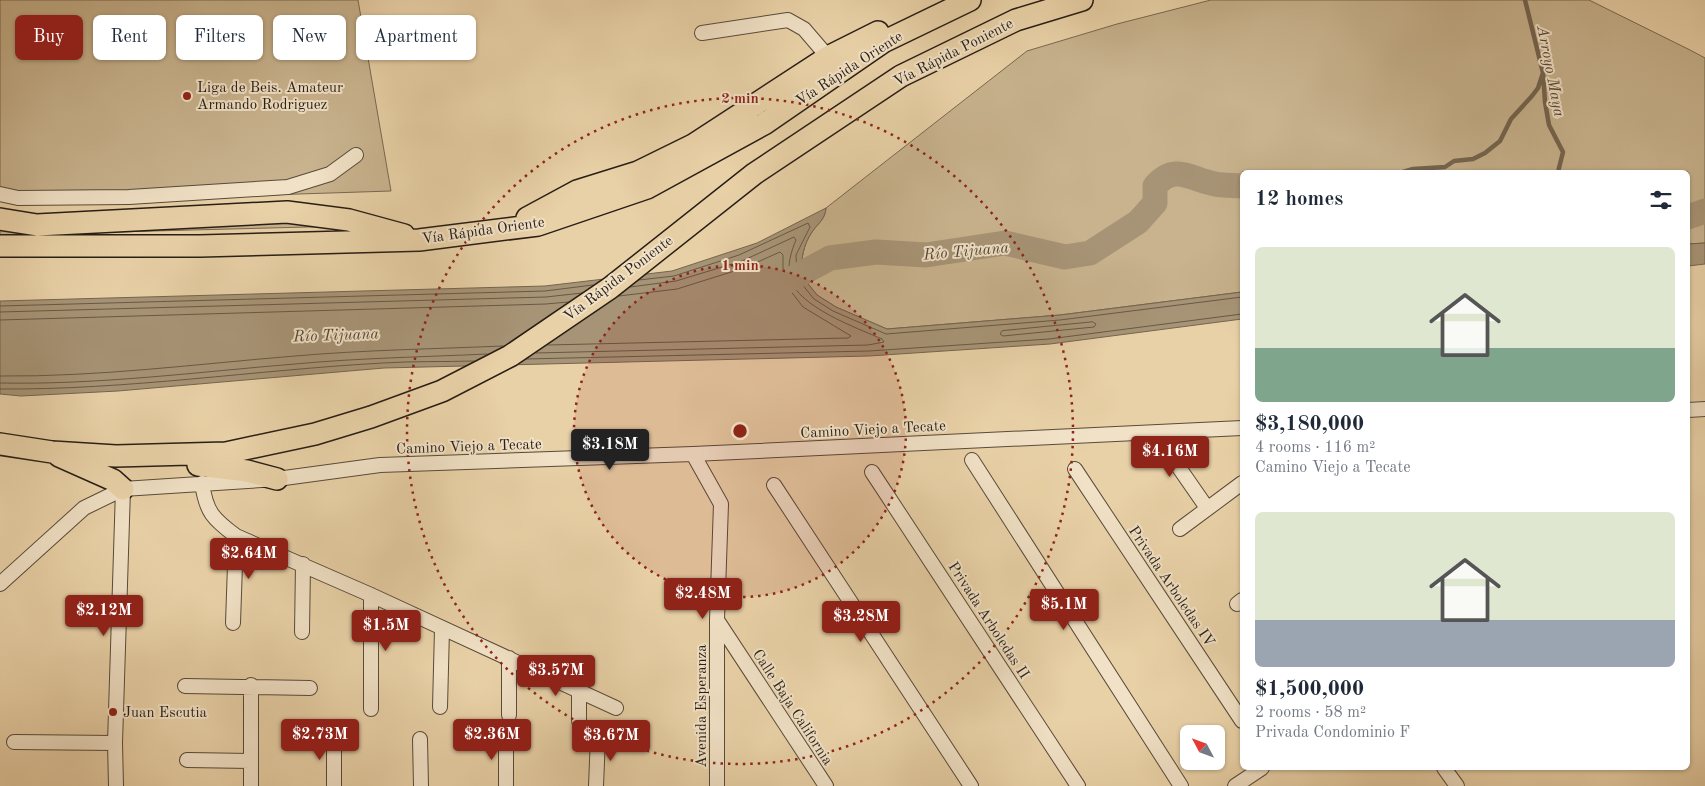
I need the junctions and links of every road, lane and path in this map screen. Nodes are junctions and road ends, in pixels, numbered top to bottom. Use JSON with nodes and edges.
{"nodes":[{"id":1,"x":943,"y":0,"type":"edge"},
{"id":2,"x":970,"y":0,"type":"edge"},
{"id":3,"x":1082,"y":0,"type":"edge"},
{"id":4,"x":702,"y":33,"type":"dead end"},
{"id":5,"x":828,"y":57,"type":"junction"},
{"id":6,"x":356,"y":155,"type":"dead end"},
{"id":7,"x":0,"y":194,"type":"edge"},
{"id":8,"x":129,"y":197,"type":"junction"},
{"id":9,"x":0,"y":219,"type":"edge"},
{"id":10,"x":130,"y":220,"type":"junction"},
{"id":11,"x":505,"y":230,"type":"junction"},
{"id":12,"x":419,"y":240,"type":"junction"},
{"id":13,"x":0,"y":246,"type":"edge"},
{"id":14,"x":1705,"y":409,"type":"edge"},
{"id":15,"x":1690,"y":410,"type":"edge"},
{"id":16,"x":1240,"y":428,"type":"edge"},
{"id":17,"x":1155,"y":433,"type":"junction"},
{"id":18,"x":0,"y":444,"type":"edge"},
{"id":19,"x":52,"y":452,"type":"junction"},
{"id":20,"x":693,"y":454,"type":"junction"},
{"id":21,"x":116,"y":456,"type":"junction"},
{"id":22,"x":972,"y":460,"type":"dead end"},
{"id":23,"x":1075,"y":470,"type":"dead end"},
{"id":24,"x":872,"y":472,"type":"dead end"},
{"id":25,"x":277,"y":479,"type":"junction"},
{"id":26,"x":202,"y":483,"type":"junction"},
{"id":27,"x":1240,"y":484,"type":"edge"},
{"id":28,"x":774,"y":485,"type":"dead end"},
{"id":29,"x":123,"y":489,"type":"junction"},
{"id":30,"x":1207,"y":508,"type":"junction"},
{"id":31,"x":1180,"y":529,"type":"dead end"},
{"id":32,"x":236,"y":536,"type":"junction"},
{"id":33,"x":303,"y":564,"type":"junction"},
{"id":34,"x":0,"y":584,"type":"edge"},
{"id":35,"x":371,"y":595,"type":"junction"},
{"id":36,"x":717,"y":620,"type":"junction"},
{"id":37,"x":233,"y":623,"type":"dead end"},
{"id":38,"x":442,"y":628,"type":"junction"},
{"id":39,"x":302,"y":632,"type":"dead end"},
{"id":40,"x":509,"y":658,"type":"junction"},
{"id":41,"x":251,"y":685,"type":"junction"},
{"id":42,"x":185,"y":686,"type":"dead end"},
{"id":43,"x":310,"y":688,"type":"dead end"},
{"id":44,"x":579,"y":691,"type":"junction"},
{"id":45,"x":440,"y":707,"type":"dead end"},
{"id":46,"x":616,"y":708,"type":"dead end"},
{"id":47,"x":371,"y":709,"type":"dead end"},
{"id":48,"x":508,"y":715,"type":"dead end"},
{"id":49,"x":1240,"y":718,"type":"edge"},
{"id":50,"x":579,"y":721,"type":"dead end"},
{"id":51,"x":334,"y":736,"type":"dead end"},
{"id":52,"x":506,"y":737,"type":"dead end"},
{"id":53,"x":598,"y":737,"type":"dead end"},
{"id":54,"x":420,"y":739,"type":"dead end"},
{"id":55,"x":14,"y":742,"type":"dead end"},
{"id":56,"x":115,"y":742,"type":"junction"},
{"id":57,"x":187,"y":760,"type":"dead end"},
{"id":58,"x":251,"y":761,"type":"junction"},
{"id":59,"x":1259,"y":770,"type":"edge"},
{"id":60,"x":1445,"y":770,"type":"edge"},
{"id":61,"x":116,"y":786,"type":"edge"},
{"id":62,"x":250,"y":786,"type":"edge"},
{"id":63,"x":334,"y":786,"type":"edge"},
{"id":64,"x":421,"y":786,"type":"edge"},
{"id":65,"x":506,"y":786,"type":"edge"},
{"id":66,"x":596,"y":786,"type":"edge"},
{"id":67,"x":717,"y":786,"type":"edge"},
{"id":68,"x":826,"y":786,"type":"edge"},
{"id":69,"x":971,"y":786,"type":"edge"},
{"id":70,"x":1078,"y":786,"type":"edge"},
{"id":71,"x":1181,"y":786,"type":"edge"},
{"id":72,"x":1235,"y":786,"type":"edge"},
{"id":73,"x":1457,"y":786,"type":"edge"}],
"edges":[{"from":1,"to":5,"type":"highway"},
{"from":2,"to":11,"type":"highway","name":"Vía Rápida Oriente"},
{"from":3,"to":21,"type":"highway","name":"Vía Rápida Poniente"},
{"from":4,"to":5,"type":"street"},
{"from":5,"to":11,"type":"highway"},
{"from":6,"to":8,"type":"street"},
{"from":7,"to":8,"type":"street"},
{"from":8,"to":10,"type":"street"},
{"from":9,"to":10,"type":"highway"},
{"from":10,"to":12,"type":"highway"},
{"from":11,"to":12,"type":"highway","name":"Vía Rápida Oriente"},
{"from":12,"to":13,"type":"highway","name":"Vía Rápida Oriente"},
{"from":14,"to":15,"type":"street"},
{"from":16,"to":17,"type":"street","name":"Camino Viejo a Tecate"},
{"from":17,"to":20,"type":"street","name":"Camino Viejo a Tecate"},
{"from":17,"to":30,"type":"street"},
{"from":18,"to":19,"type":"highway"},
{"from":19,"to":21,"type":"highway"},
{"from":19,"to":29,"type":"highway"},
{"from":20,"to":25,"type":"street","name":"Camino Viejo a Tecate"},
{"from":20,"to":36,"type":"street","name":"Avenida Esperanza"},
{"from":21,"to":25,"type":"highway"},
{"from":22,"to":71,"type":"street"},
{"from":23,"to":49,"type":"street","name":"Privada Arboledas IV"},
{"from":24,"to":70,"type":"street","name":"Privada Arboledas II"},
{"from":25,"to":26,"type":"street","name":"Camino Viejo a Tecate"},
{"from":26,"to":29,"type":"street","name":"Camino Viejo a Tecate"},
{"from":26,"to":32,"type":"street"},
{"from":27,"to":30,"type":"street"},
{"from":28,"to":69,"type":"street"},
{"from":29,"to":34,"type":"street","name":"Camino Viejo a Tecate"},
{"from":29,"to":56,"type":"street"},
{"from":30,"to":31,"type":"street"},
{"from":32,"to":33,"type":"street"},
{"from":32,"to":37,"type":"street"},
{"from":33,"to":35,"type":"street"},
{"from":33,"to":39,"type":"street"},
{"from":35,"to":38,"type":"street"},
{"from":35,"to":47,"type":"street"},
{"from":36,"to":67,"type":"street","name":"Avenida Esperanza"},
{"from":36,"to":68,"type":"street","name":"Calle Baja California"},
{"from":38,"to":40,"type":"street"},
{"from":38,"to":45,"type":"street"},
{"from":40,"to":44,"type":"street"},
{"from":40,"to":48,"type":"street"},
{"from":41,"to":42,"type":"street"},
{"from":41,"to":43,"type":"street"},
{"from":41,"to":58,"type":"street"},
{"from":44,"to":46,"type":"street"},
{"from":44,"to":50,"type":"street"},
{"from":51,"to":63,"type":"street"},
{"from":52,"to":65,"type":"street"},
{"from":53,"to":66,"type":"street"},
{"from":54,"to":64,"type":"street"},
{"from":55,"to":56,"type":"street"},
{"from":56,"to":61,"type":"street"},
{"from":57,"to":58,"type":"street"},
{"from":58,"to":62,"type":"street"},
{"from":59,"to":72,"type":"street"},
{"from":60,"to":73,"type":"street"}]}
